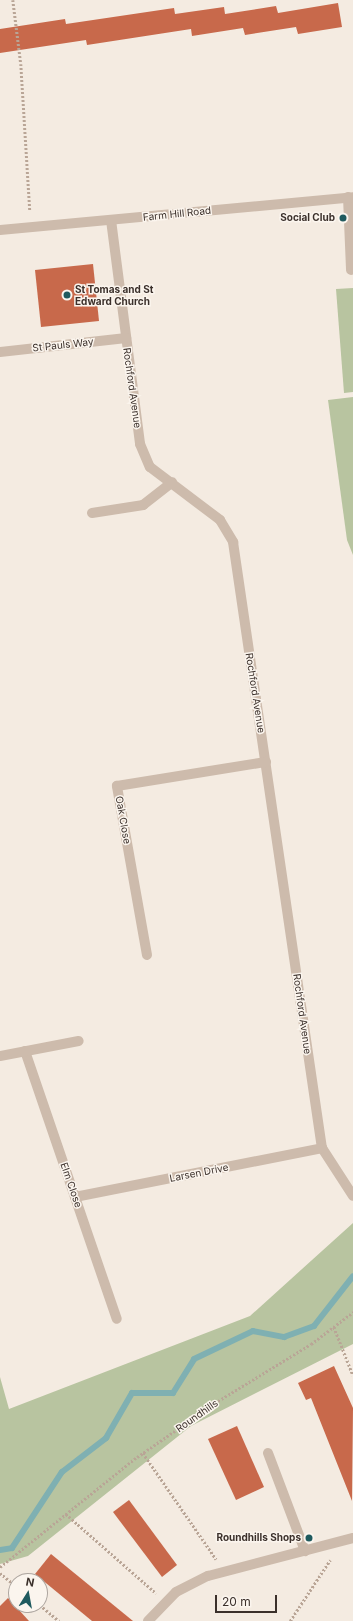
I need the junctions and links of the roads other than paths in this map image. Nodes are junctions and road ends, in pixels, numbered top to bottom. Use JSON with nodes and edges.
{"nodes":[{"id":1,"x":350,"y":197,"type":"edge"},
{"id":2,"x":111,"y":220,"type":"junction"},
{"id":3,"x":0,"y":230,"type":"edge"},
{"id":4,"x":351,"y":270,"type":"dead end"},
{"id":5,"x":126,"y":338,"type":"junction"},
{"id":6,"x":0,"y":352,"type":"edge"},
{"id":7,"x":172,"y":482,"type":"junction"},
{"id":8,"x":92,"y":513,"type":"dead end"},
{"id":9,"x":266,"y":762,"type":"junction"},
{"id":10,"x":147,"y":955,"type":"dead end"},
{"id":11,"x":80,"y":1041,"type":"dead end"},
{"id":12,"x":25,"y":1051,"type":"junction"},
{"id":13,"x":0,"y":1056,"type":"edge"},
{"id":14,"x":322,"y":1148,"type":"junction"},
{"id":15,"x":353,"y":1196,"type":"edge"},
{"id":16,"x":76,"y":1197,"type":"junction"},
{"id":17,"x":117,"y":1319,"type":"dead end"},
{"id":18,"x":268,"y":1453,"type":"dead end"},
{"id":19,"x":349,"y":1539,"type":"edge"},
{"id":20,"x":305,"y":1551,"type":"junction"},
{"id":21,"x":148,"y":1621,"type":"edge"}],
"edges":[{"from":1,"to":2,"type":"street","name":"Farm Hill Road"},
{"from":1,"to":4,"type":"street"},
{"from":2,"to":3,"type":"street","name":"Farm Hill Road"},
{"from":2,"to":5,"type":"street","name":"Rochford Avenue"},
{"from":5,"to":6,"type":"street","name":"St Pauls Way"},
{"from":5,"to":7,"type":"street","name":"Rochford Avenue"},
{"from":7,"to":8,"type":"street"},
{"from":7,"to":9,"type":"street","name":"Rochford Avenue"},
{"from":9,"to":10,"type":"street","name":"Oak Close"},
{"from":9,"to":14,"type":"street","name":"Rochford Avenue"},
{"from":11,"to":12,"type":"street"},
{"from":12,"to":13,"type":"street"},
{"from":12,"to":16,"type":"street","name":"Elm Close"},
{"from":14,"to":15,"type":"street","name":"Rochford Avenue"},
{"from":14,"to":16,"type":"street","name":"Larsen Drive"},
{"from":16,"to":17,"type":"street","name":"Elm Close"},
{"from":18,"to":20,"type":"street"},
{"from":19,"to":20,"type":"street"},
{"from":20,"to":21,"type":"street"}]}
